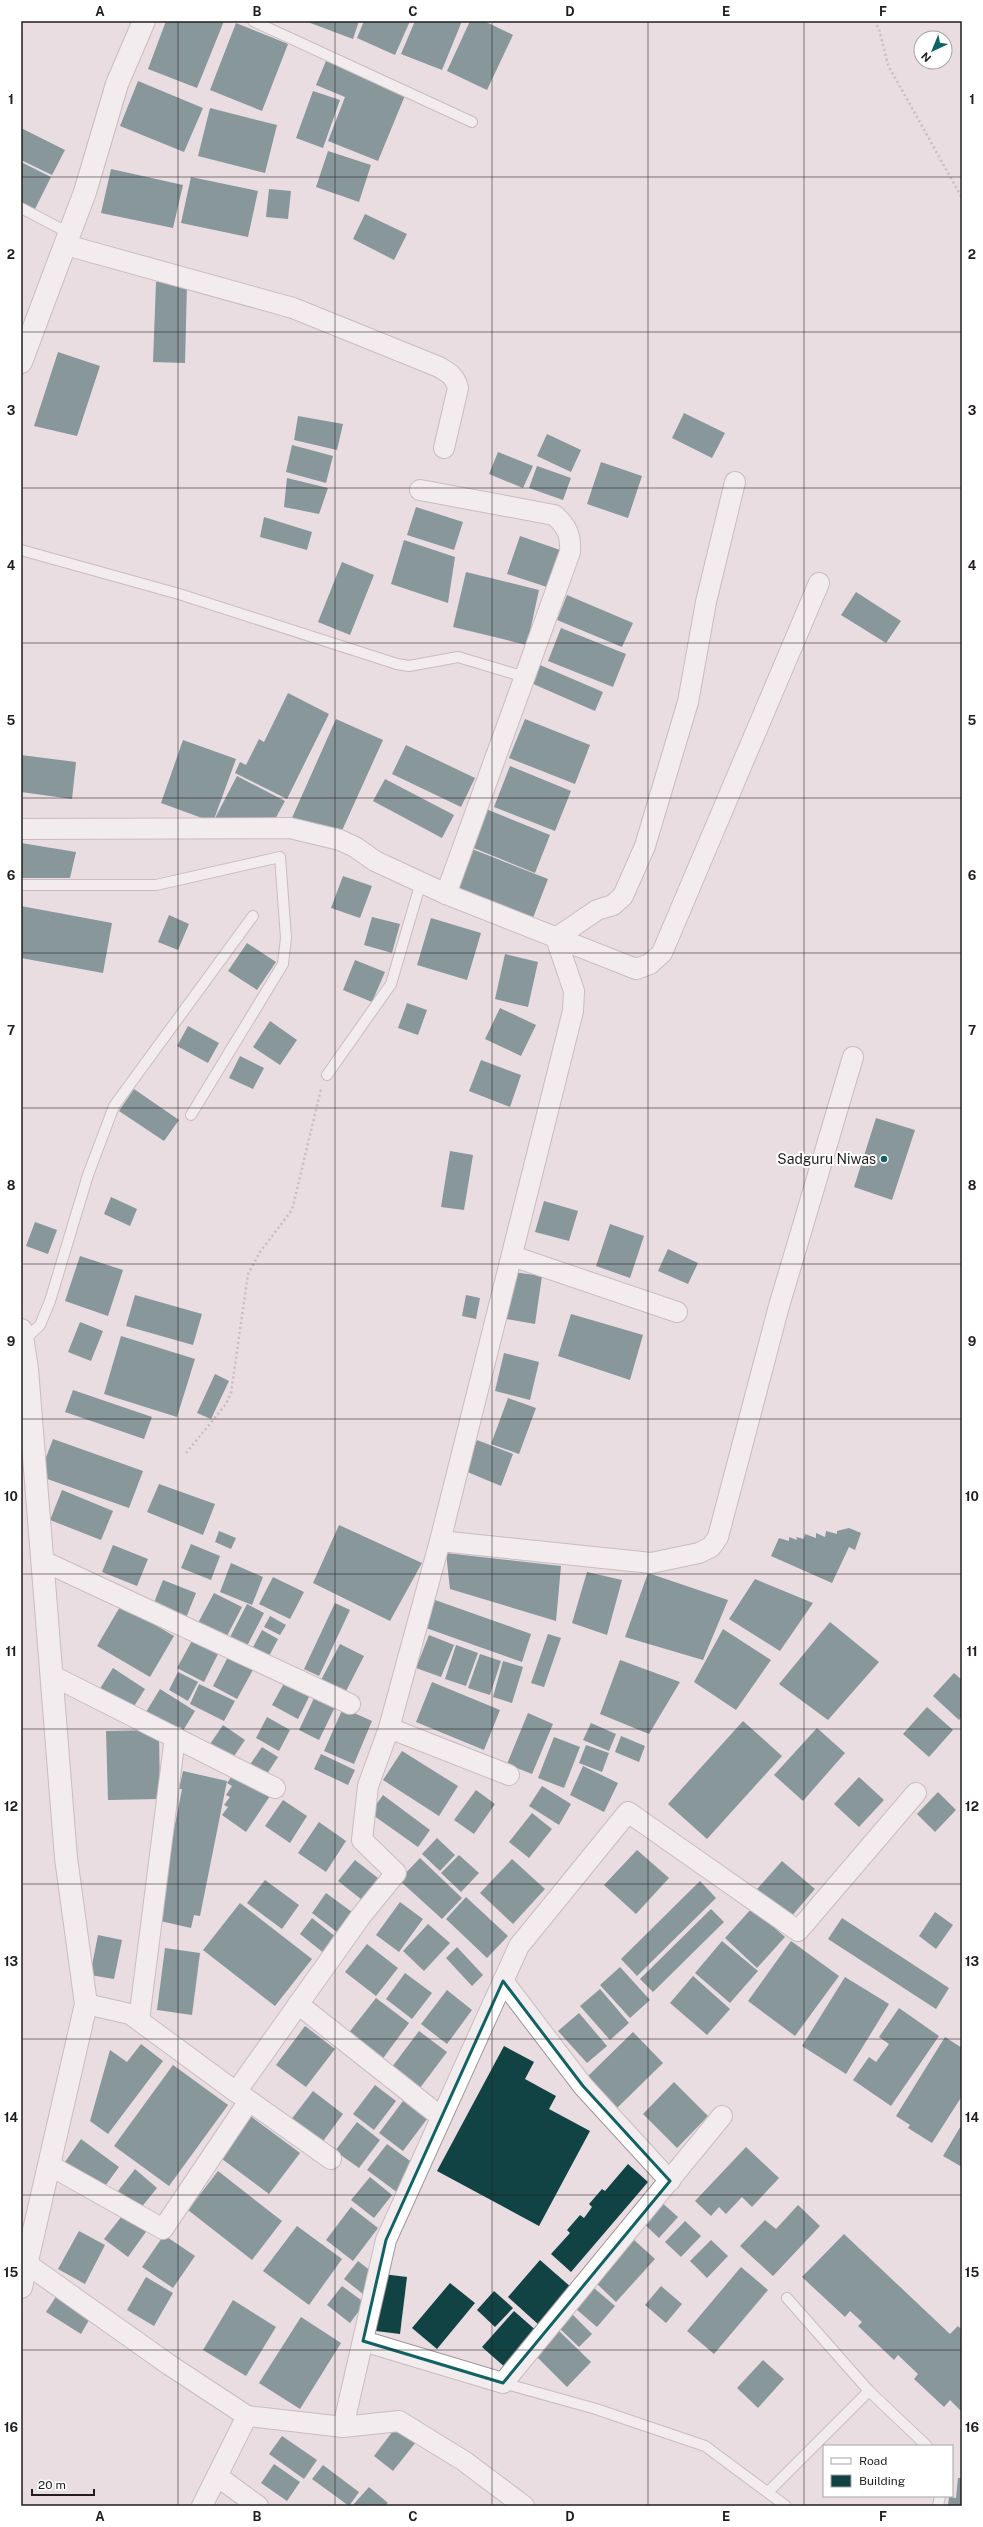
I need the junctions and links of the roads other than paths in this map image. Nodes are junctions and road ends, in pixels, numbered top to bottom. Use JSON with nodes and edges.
{"nodes":[{"id":1,"x":144,"y":21,"type":"edge"},
{"id":2,"x":253,"y":21,"type":"edge"},
{"id":3,"x":472,"y":122,"type":"dead end"},
{"id":4,"x":21,"y":208,"type":"edge"},
{"id":5,"x":68,"y":239,"type":"junction"},
{"id":6,"x":21,"y":362,"type":"edge"},
{"id":7,"x":444,"y":448,"type":"dead end"},
{"id":8,"x":735,"y":482,"type":"dead end"},
{"id":9,"x":420,"y":490,"type":"dead end"},
{"id":10,"x":21,"y":550,"type":"edge"},
{"id":11,"x":819,"y":583,"type":"dead end"},
{"id":12,"x":525,"y":677,"type":"junction"},
{"id":13,"x":21,"y":829,"type":"edge"},
{"id":14,"x":421,"y":882,"type":"junction"},
{"id":15,"x":21,"y":885,"type":"edge"},
{"id":16,"x":446,"y":894,"type":"junction"},
{"id":17,"x":253,"y":916,"type":"dead end"},
{"id":18,"x":556,"y":938,"type":"junction"},
{"id":19,"x":853,"y":1057,"type":"dead end"},
{"id":20,"x":327,"y":1075,"type":"road end"},
{"id":21,"x":191,"y":1115,"type":"dead end"},
{"id":22,"x":512,"y":1256,"type":"junction"},
{"id":23,"x":677,"y":1312,"type":"dead end"},
{"id":24,"x":22,"y":1336,"type":"edge"},
{"id":25,"x":29,"y":1479,"type":"edge"},
{"id":26,"x":440,"y":1541,"type":"junction"},
{"id":27,"x":43,"y":1561,"type":"junction"},
{"id":28,"x":51,"y":1675,"type":"junction"},
{"id":29,"x":350,"y":1704,"type":"dead end"},
{"id":30,"x":389,"y":1728,"type":"junction"},
{"id":31,"x":175,"y":1737,"type":"junction"},
{"id":32,"x":508,"y":1775,"type":"dead end"},
{"id":33,"x":275,"y":1788,"type":"dead end"},
{"id":34,"x":916,"y":1793,"type":"dead end"},
{"id":35,"x":503,"y":1981,"type":"junction"},
{"id":36,"x":86,"y":2004,"type":"junction"},
{"id":37,"x":298,"y":2004,"type":"junction"},
{"id":38,"x":139,"y":2020,"type":"junction"},
{"id":39,"x":242,"y":2096,"type":"junction"},
{"id":40,"x":722,"y":2116,"type":"dead end"},
{"id":41,"x":441,"y":2118,"type":"junction"},
{"id":42,"x":331,"y":2159,"type":"dead end"},
{"id":43,"x":50,"y":2165,"type":"junction"},
{"id":44,"x":670,"y":2181,"type":"junction"},
{"id":45,"x":26,"y":2264,"type":"junction"},
{"id":46,"x":21,"y":2287,"type":"edge"},
{"id":47,"x":786,"y":2298,"type":"dead end"},
{"id":48,"x":363,"y":2341,"type":"junction"},
{"id":49,"x":503,"y":2383,"type":"junction"},
{"id":50,"x":869,"y":2391,"type":"junction"},
{"id":51,"x":247,"y":2416,"type":"junction"},
{"id":52,"x":343,"y":2427,"type":"junction"},
{"id":53,"x":926,"y":2445,"type":"edge"},
{"id":54,"x":217,"y":2476,"type":"junction"},
{"id":55,"x":768,"y":2491,"type":"junction"},
{"id":56,"x":202,"y":2506,"type":"edge"},
{"id":57,"x":258,"y":2506,"type":"edge"},
{"id":58,"x":524,"y":2506,"type":"edge"},
{"id":59,"x":786,"y":2506,"type":"edge"}],
"edges":[{"from":1,"to":5,"type":"street"},
{"from":2,"to":3,"type":"lane"},
{"from":4,"to":5,"type":"lane"},
{"from":5,"to":6,"type":"street"},
{"from":5,"to":7,"type":"street"},
{"from":8,"to":18,"type":"street"},
{"from":9,"to":12,"type":"street"},
{"from":10,"to":12,"type":"lane"},
{"from":11,"to":18,"type":"street"},
{"from":12,"to":16,"type":"street"},
{"from":13,"to":14,"type":"street"},
{"from":14,"to":16,"type":"street"},
{"from":14,"to":20,"type":"lane"},
{"from":15,"to":21,"type":"lane"},
{"from":16,"to":18,"type":"street"},
{"from":17,"to":24,"type":"lane"},
{"from":18,"to":22,"type":"street"},
{"from":19,"to":26,"type":"street"},
{"from":22,"to":23,"type":"street"},
{"from":22,"to":26,"type":"street"},
{"from":24,"to":25,"type":"street"},
{"from":25,"to":27,"type":"street"},
{"from":26,"to":30,"type":"street"},
{"from":27,"to":28,"type":"street"},
{"from":27,"to":29,"type":"street"},
{"from":28,"to":31,"type":"street"},
{"from":28,"to":36,"type":"street"},
{"from":30,"to":32,"type":"street"},
{"from":30,"to":37,"type":"street"},
{"from":31,"to":33,"type":"street"},
{"from":31,"to":38,"type":"street"},
{"from":34,"to":35,"type":"street"},
{"from":35,"to":41,"type":"street"},
{"from":35,"to":44,"type":"street"},
{"from":36,"to":38,"type":"street"},
{"from":36,"to":43,"type":"street"},
{"from":37,"to":39,"type":"street"},
{"from":37,"to":41,"type":"street"},
{"from":38,"to":39,"type":"street"},
{"from":39,"to":42,"type":"street"},
{"from":39,"to":43,"type":"street"},
{"from":40,"to":44,"type":"street"},
{"from":41,"to":48,"type":"street"},
{"from":43,"to":45,"type":"street"},
{"from":44,"to":49,"type":"street"},
{"from":45,"to":46,"type":"street"},
{"from":45,"to":51,"type":"street"},
{"from":47,"to":50,"type":"lane"},
{"from":48,"to":49,"type":"street"},
{"from":48,"to":52,"type":"street"},
{"from":49,"to":55,"type":"lane"},
{"from":50,"to":53,"type":"lane"},
{"from":50,"to":55,"type":"lane"},
{"from":51,"to":52,"type":"street"},
{"from":51,"to":54,"type":"street"},
{"from":52,"to":58,"type":"street"},
{"from":54,"to":56,"type":"street"},
{"from":54,"to":57,"type":"street"},
{"from":55,"to":59,"type":"lane"}]}
